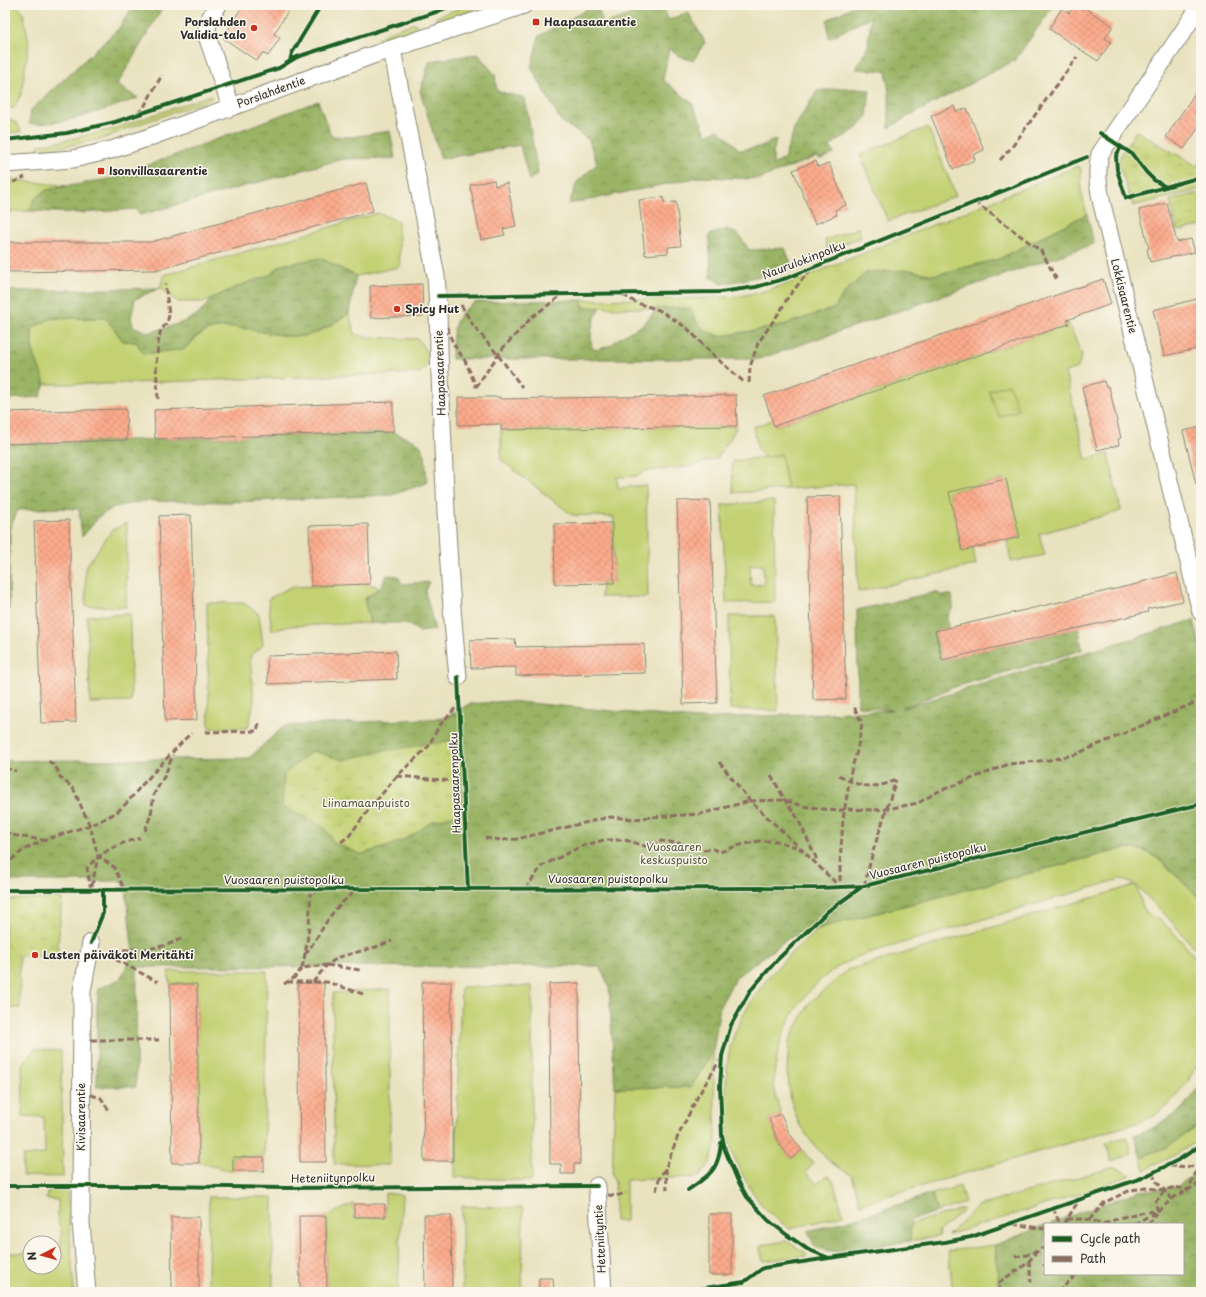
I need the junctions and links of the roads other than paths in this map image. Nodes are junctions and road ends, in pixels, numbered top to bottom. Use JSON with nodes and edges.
{"nodes":[{"id":1,"x":218,"y":5,"type":"edge"},
{"id":2,"x":524,"y":5,"type":"edge"},
{"id":3,"x":1201,"y":5,"type":"edge"},
{"id":4,"x":392,"y":49,"type":"junction"},
{"id":5,"x":231,"y":107,"type":"junction"},
{"id":6,"x":9,"y":161,"type":"edge"},
{"id":7,"x":1201,"y":612,"type":"edge"},
{"id":8,"x":458,"y":677,"type":"dead end"},
{"id":9,"x":91,"y":943,"type":"dead end"},
{"id":10,"x":597,"y":1186,"type":"dead end"},
{"id":11,"x":87,"y":1292,"type":"edge"},
{"id":12,"x":603,"y":1292,"type":"edge"}],
"edges":[{"from":1,"to":5,"type":"street"},
{"from":2,"to":4,"type":"street","name":"Porslahdentie"},
{"from":3,"to":7,"type":"street","name":"Lokkisaarentie"},
{"from":4,"to":5,"type":"street","name":"Porslahdentie"},
{"from":4,"to":8,"type":"street","name":"Haapasaarentie"},
{"from":5,"to":6,"type":"street","name":"Porslahdentie"},
{"from":9,"to":11,"type":"street","name":"Kivisaarentie"},
{"from":10,"to":12,"type":"street","name":"Heteniityntie"}]}
